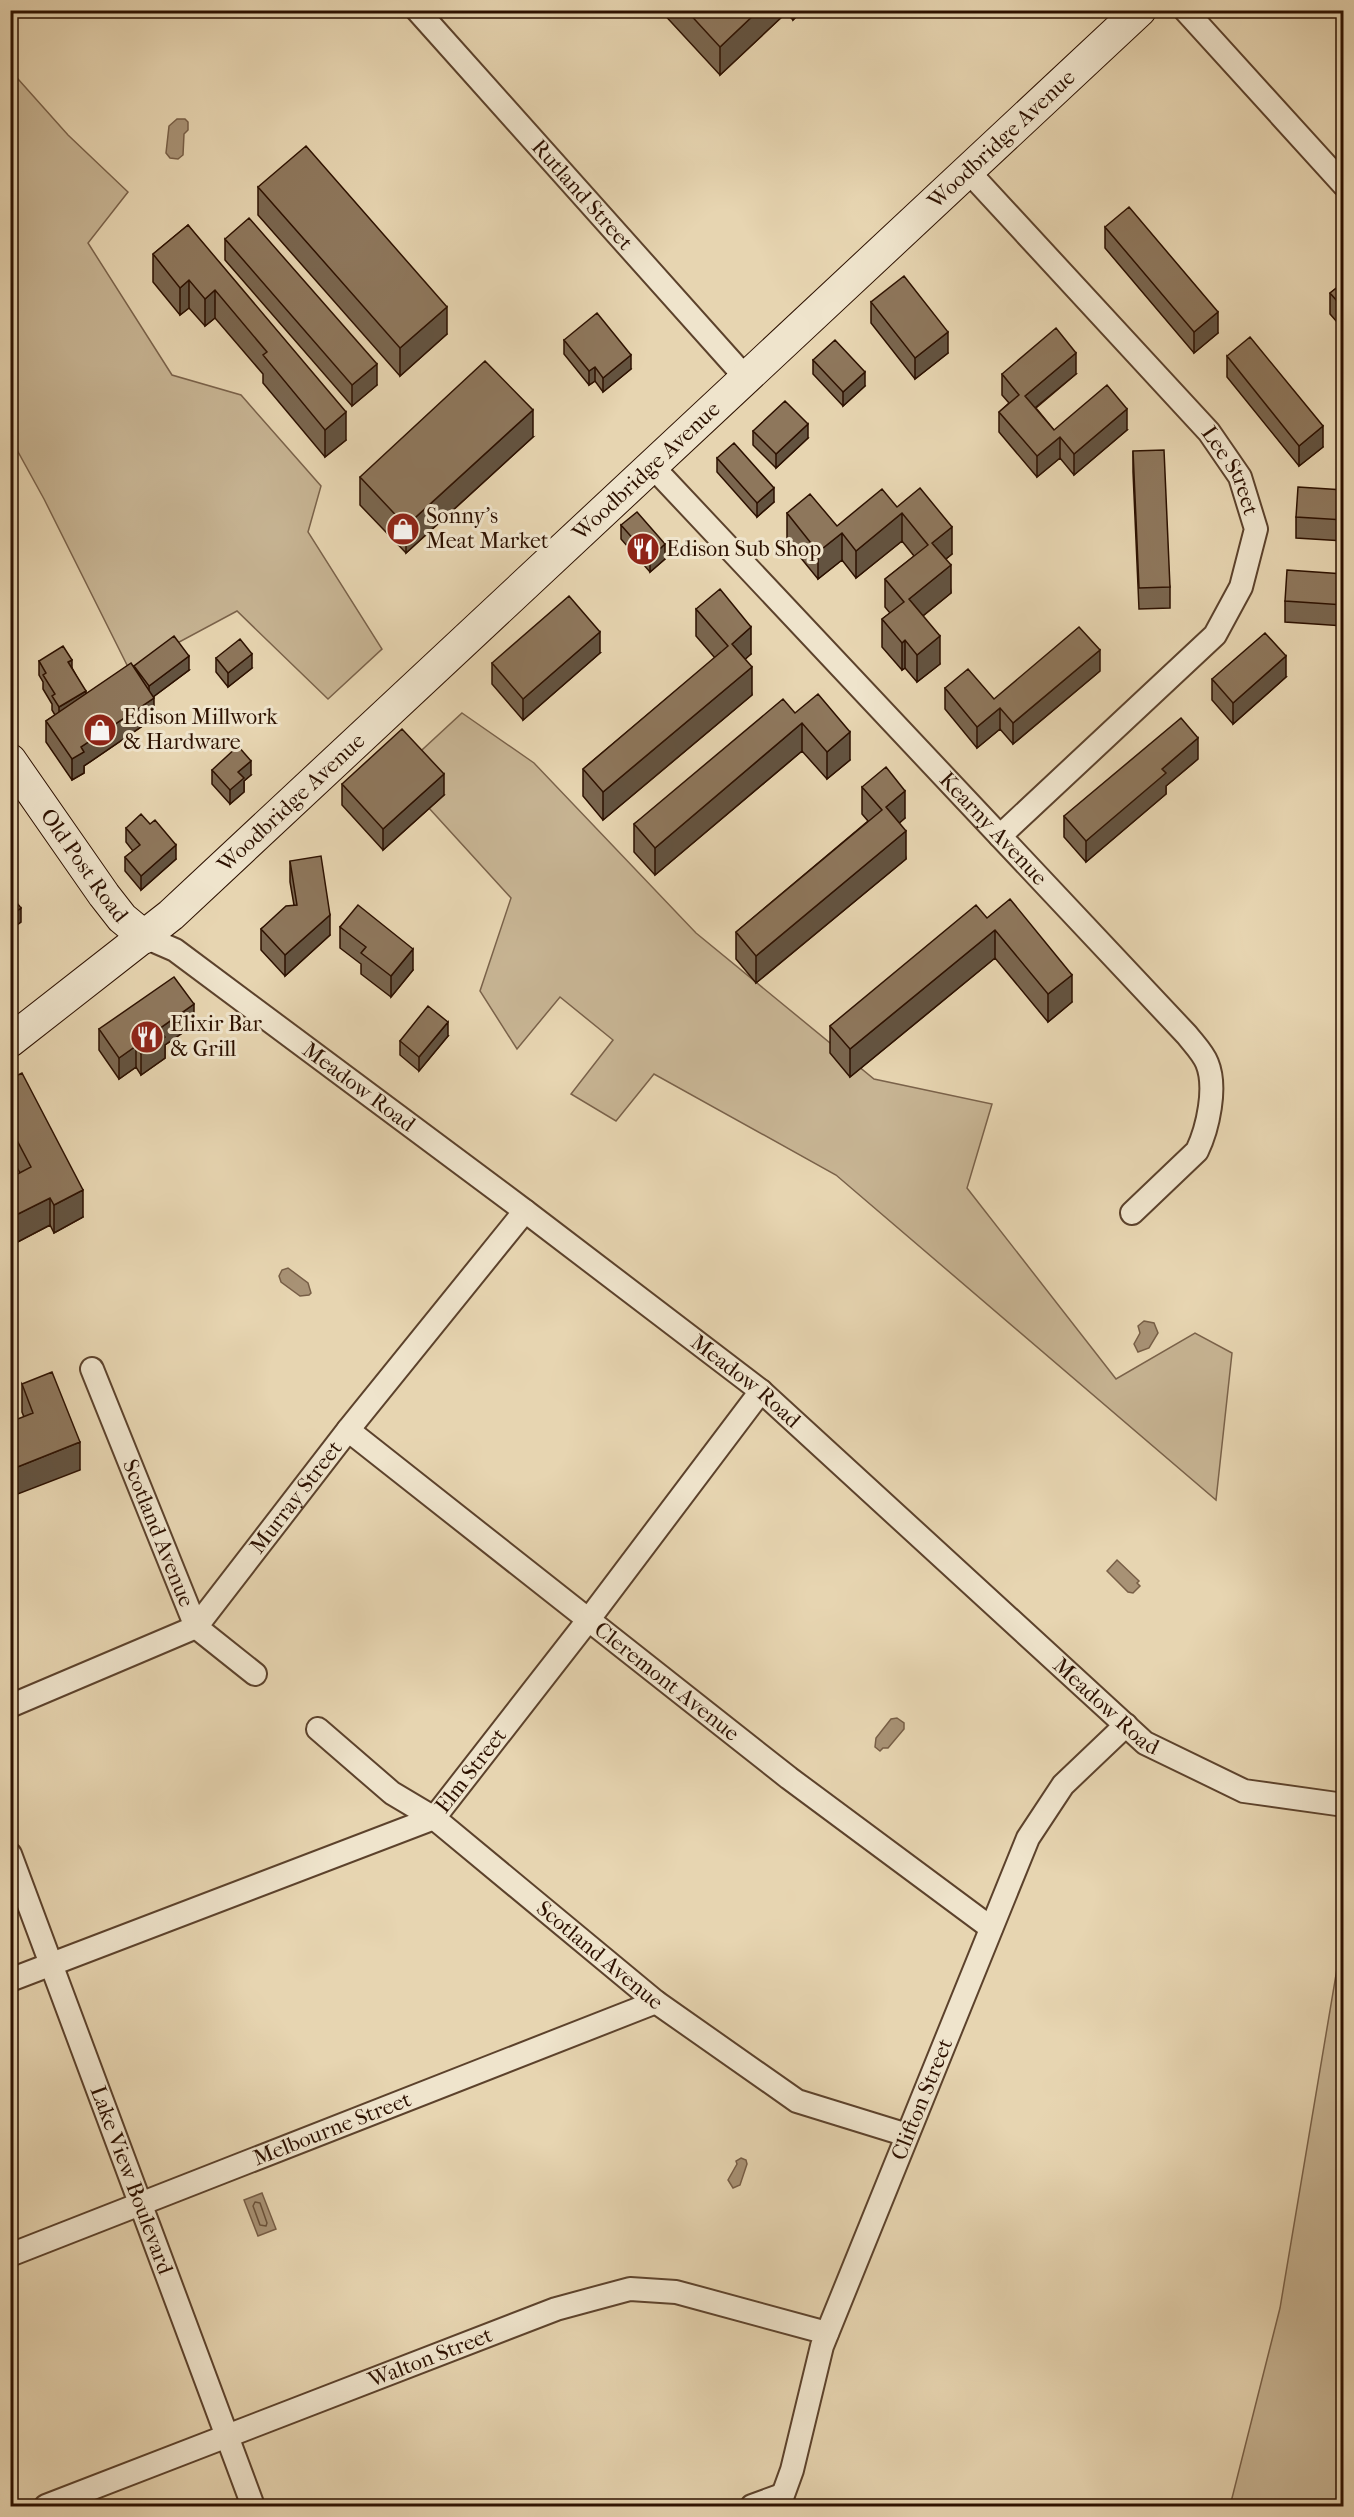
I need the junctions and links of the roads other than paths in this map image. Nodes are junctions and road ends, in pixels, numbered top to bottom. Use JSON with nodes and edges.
{"nodes":[{"id":1,"x":417,"y":10,"type":"edge"},
{"id":2,"x":1140,"y":10,"type":"edge"},
{"id":3,"x":1185,"y":10,"type":"edge"},
{"id":4,"x":968,"y":171,"type":"junction"},
{"id":5,"x":1344,"y":185,"type":"edge"},
{"id":6,"x":747,"y":378,"type":"junction"},
{"id":7,"x":652,"y":466,"type":"junction"},
{"id":8,"x":10,"y":760,"type":"edge"},
{"id":9,"x":1000,"y":837,"type":"junction"},
{"id":10,"x":145,"y":937,"type":"junction"},
{"id":11,"x":10,"y":1041,"type":"edge"},
{"id":12,"x":525,"y":1211,"type":"junction"},
{"id":13,"x":1132,"y":1214,"type":"dead end"},
{"id":14,"x":92,"y":1369,"type":"dead end"},
{"id":15,"x":761,"y":1391,"type":"junction"},
{"id":16,"x":348,"y":1430,"type":"junction"},
{"id":17,"x":589,"y":1619,"type":"junction"},
{"id":18,"x":196,"y":1627,"type":"junction"},
{"id":19,"x":255,"y":1674,"type":"dead end"},
{"id":20,"x":10,"y":1706,"type":"edge"},
{"id":21,"x":1125,"y":1725,"type":"junction"},
{"id":22,"x":318,"y":1729,"type":"dead end"},
{"id":23,"x":1344,"y":1804,"type":"edge"},
{"id":24,"x":434,"y":1818,"type":"junction"},
{"id":25,"x":10,"y":1854,"type":"edge"},
{"id":26,"x":992,"y":1928,"type":"junction"},
{"id":27,"x":52,"y":1963,"type":"junction"},
{"id":28,"x":10,"y":1980,"type":"edge"},
{"id":29,"x":656,"y":2002,"type":"junction"},
{"id":30,"x":907,"y":2135,"type":"junction"},
{"id":31,"x":139,"y":2205,"type":"junction"},
{"id":32,"x":10,"y":2256,"type":"edge"},
{"id":33,"x":827,"y":2333,"type":"junction"},
{"id":34,"x":226,"y":2437,"type":"junction"},
{"id":35,"x":781,"y":2501,"type":"edge"},
{"id":36,"x":46,"y":2506,"type":"edge"},
{"id":37,"x":253,"y":2506,"type":"edge"},
{"id":38,"x":752,"y":2506,"type":"edge"}],
"edges":[{"from":1,"to":6,"type":"street","name":"Rutland Street"},
{"from":2,"to":4,"type":"main road","name":"Woodbridge Avenue"},
{"from":3,"to":5,"type":"street"},
{"from":4,"to":6,"type":"main road","name":"Woodbridge Avenue"},
{"from":4,"to":9,"type":"street","name":"Lee Street"},
{"from":6,"to":7,"type":"main road","name":"Woodbridge Avenue"},
{"from":7,"to":9,"type":"street","name":"Kearny Avenue"},
{"from":7,"to":10,"type":"main road","name":"Woodbridge Avenue"},
{"from":8,"to":10,"type":"main road","name":"Old Post Road"},
{"from":9,"to":13,"type":"street","name":"Kearny Avenue"},
{"from":10,"to":11,"type":"main road","name":"Woodbridge Avenue"},
{"from":10,"to":12,"type":"street","name":"Meadow Road"},
{"from":12,"to":15,"type":"street","name":"Meadow Road"},
{"from":12,"to":16,"type":"street","name":"Murray Street"},
{"from":14,"to":18,"type":"street","name":"Scotland Avenue"},
{"from":15,"to":17,"type":"street","name":"Elm Street"},
{"from":15,"to":21,"type":"street","name":"Meadow Road"},
{"from":16,"to":17,"type":"street","name":"Cleremont Avenue"},
{"from":16,"to":18,"type":"street","name":"Murray Street"},
{"from":17,"to":24,"type":"street","name":"Elm Street"},
{"from":17,"to":26,"type":"street","name":"Cleremont Avenue"},
{"from":18,"to":19,"type":"street","name":"Scotland Avenue"},
{"from":18,"to":20,"type":"street","name":"Murray Street"},
{"from":21,"to":23,"type":"street","name":"Meadow Road"},
{"from":21,"to":26,"type":"street","name":"Clifton Street"},
{"from":22,"to":24,"type":"street","name":"Scotland Avenue"},
{"from":24,"to":27,"type":"street","name":"Elm Street"},
{"from":24,"to":29,"type":"street","name":"Scotland Avenue"},
{"from":25,"to":27,"type":"street","name":"Lake View Boulevard"},
{"from":26,"to":30,"type":"street","name":"Clifton Street"},
{"from":27,"to":28,"type":"street","name":"Elm Street"},
{"from":27,"to":31,"type":"street","name":"Lake View Boulevard"},
{"from":29,"to":30,"type":"street","name":"Scotland Avenue"},
{"from":29,"to":31,"type":"street","name":"Melbourne Street"},
{"from":30,"to":33,"type":"street","name":"Clifton Street"},
{"from":31,"to":32,"type":"street","name":"Melbourne Street"},
{"from":31,"to":34,"type":"street","name":"Lake View Boulevard"},
{"from":33,"to":34,"type":"street","name":"Walton Street"},
{"from":33,"to":35,"type":"street","name":"Clifton Street"},
{"from":34,"to":36,"type":"street","name":"Walton Street"},
{"from":34,"to":37,"type":"street","name":"Lake View Boulevard"},
{"from":35,"to":38,"type":"street"}]}
